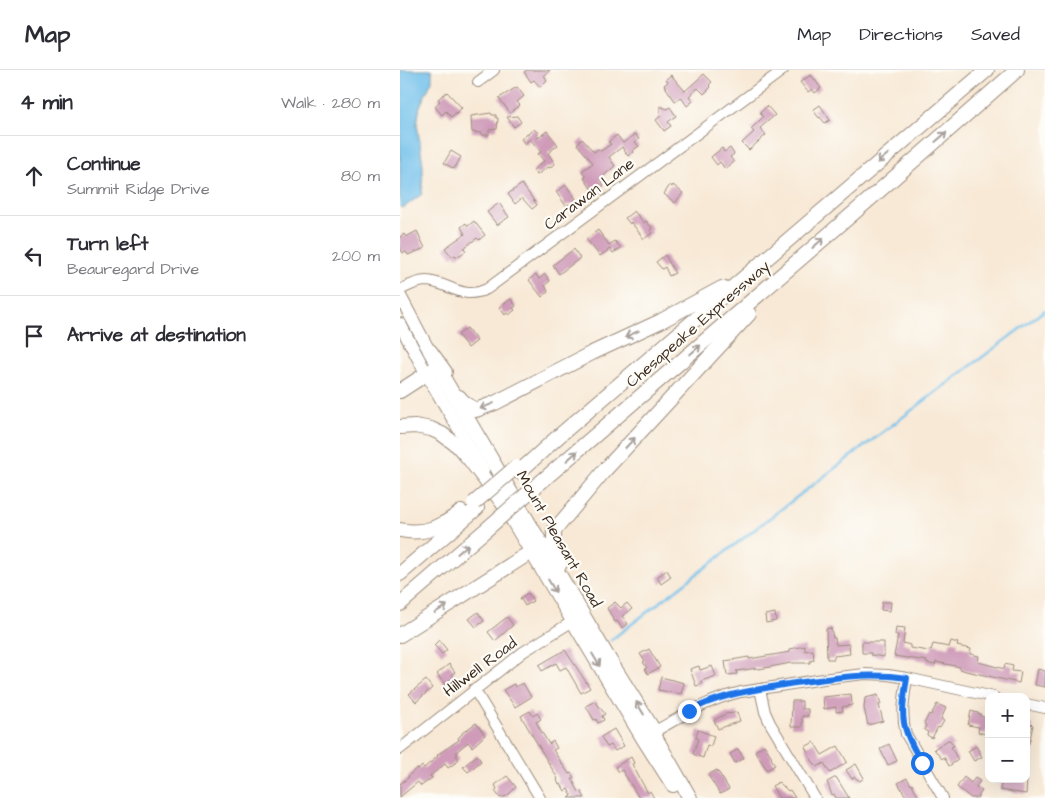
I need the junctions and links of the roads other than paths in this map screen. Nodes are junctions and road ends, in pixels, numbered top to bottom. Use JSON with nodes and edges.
{"nodes":[{"id":1,"x":494,"y":70,"type":"edge"},
{"id":2,"x":783,"y":70,"type":"edge"},
{"id":3,"x":987,"y":70,"type":"edge"},
{"id":4,"x":1017,"y":70,"type":"edge"},
{"id":5,"x":478,"y":82,"type":"dead end"},
{"id":6,"x":820,"y":214,"type":"junction"},
{"id":7,"x":781,"y":276,"type":"junction"},
{"id":8,"x":400,"y":290,"type":"edge"},
{"id":9,"x":400,"y":296,"type":"edge"},
{"id":10,"x":400,"y":324,"type":"edge"},
{"id":11,"x":430,"y":351,"type":"junction"},
{"id":12,"x":432,"y":370,"type":"junction"},
{"id":13,"x":400,"y":391,"type":"edge"},
{"id":14,"x":400,"y":427,"type":"edge"},
{"id":15,"x":604,"y":471,"type":"junction"},
{"id":16,"x":502,"y":502,"type":"junction"},
{"id":17,"x":475,"y":505,"type":"junction"},
{"id":18,"x":400,"y":530,"type":"edge"},
{"id":19,"x":538,"y":539,"type":"junction"},
{"id":20,"x":531,"y":552,"type":"junction"},
{"id":21,"x":400,"y":574,"type":"edge"},
{"id":22,"x":400,"y":604,"type":"edge"},
{"id":23,"x":578,"y":618,"type":"junction"},
{"id":24,"x":400,"y":635,"type":"edge"},
{"id":25,"x":907,"y":678,"type":"junction"},
{"id":26,"x":474,"y":689,"type":"junction"},
{"id":27,"x":760,"y":689,"type":"junction"},
{"id":28,"x":985,"y":695,"type":"edge"},
{"id":29,"x":1030,"y":705,"type":"edge"},
{"id":30,"x":1045,"y":708,"type":"edge"},
{"id":31,"x":648,"y":734,"type":"junction"},
{"id":32,"x":400,"y":748,"type":"edge"},
{"id":33,"x":540,"y":798,"type":"edge"},
{"id":34,"x":681,"y":798,"type":"edge"},
{"id":35,"x":690,"y":798,"type":"edge"},
{"id":36,"x":815,"y":798,"type":"edge"},
{"id":37,"x":943,"y":798,"type":"edge"}],
"edges":[{"from":1,"to":5,"type":"street"},
{"from":2,"to":8,"type":"street","name":"Carawan Lane"},
{"from":3,"to":6,"type":"highway","name":"Chesapeake Expressway","one_way":true},
{"from":7,"to":4,"type":"highway","name":"Chesapeake Expressway","one_way":true},
{"from":6,"to":11,"type":"highway","one_way":true},
{"from":6,"to":17,"type":"highway","name":"Chesapeake Expressway"},
{"from":15,"to":7,"type":"highway","one_way":true},
{"from":22,"to":7,"type":"highway","name":"Chesapeake Expressway","one_way":true,"bridge":true},
{"from":9,"to":11,"type":"main road","name":"Mount Pleasant Road"},
{"from":10,"to":12,"type":"main road","name":"Mount Pleasant Road"},
{"from":11,"to":12,"type":"main road","name":"Mount Pleasant Road"},
{"from":12,"to":13,"type":"highway"},
{"from":12,"to":16,"type":"main road","name":"Mount Pleasant Road"},
{"from":12,"to":19,"type":"highway","name":"Mount Pleasant Road"},
{"from":14,"to":16,"type":"highway"},
{"from":15,"to":19,"type":"highway"},
{"from":15,"to":23,"type":"highway"},
{"from":16,"to":20,"type":"highway","name":"Mount Pleasant Road"},
{"from":17,"to":18,"type":"highway"},
{"from":17,"to":21,"type":"highway","name":"Chesapeake Expressway"},
{"from":19,"to":20,"type":"highway"},
{"from":19,"to":23,"type":"highway","name":"Mount Pleasant Road"},
{"from":20,"to":23,"type":"highway","name":"Mount Pleasant Road","one_way":true},
{"from":24,"to":20,"type":"highway","one_way":true},
{"from":23,"to":26,"type":"street","name":"Hillwell Road"},
{"from":23,"to":31,"type":"highway","name":"Mount Pleasant Road"},
{"from":25,"to":27,"type":"street"},
{"from":25,"to":28,"type":"street"},
{"from":25,"to":37,"type":"street"},
{"from":26,"to":32,"type":"street","name":"Hillwell Road"},
{"from":26,"to":33,"type":"street"},
{"from":27,"to":31,"type":"street"},
{"from":27,"to":36,"type":"street"},
{"from":29,"to":30,"type":"street"},
{"from":31,"to":34,"type":"highway","name":"Mount Pleasant Road"},
{"from":31,"to":35,"type":"highway","name":"Mount Pleasant Road"}]}
